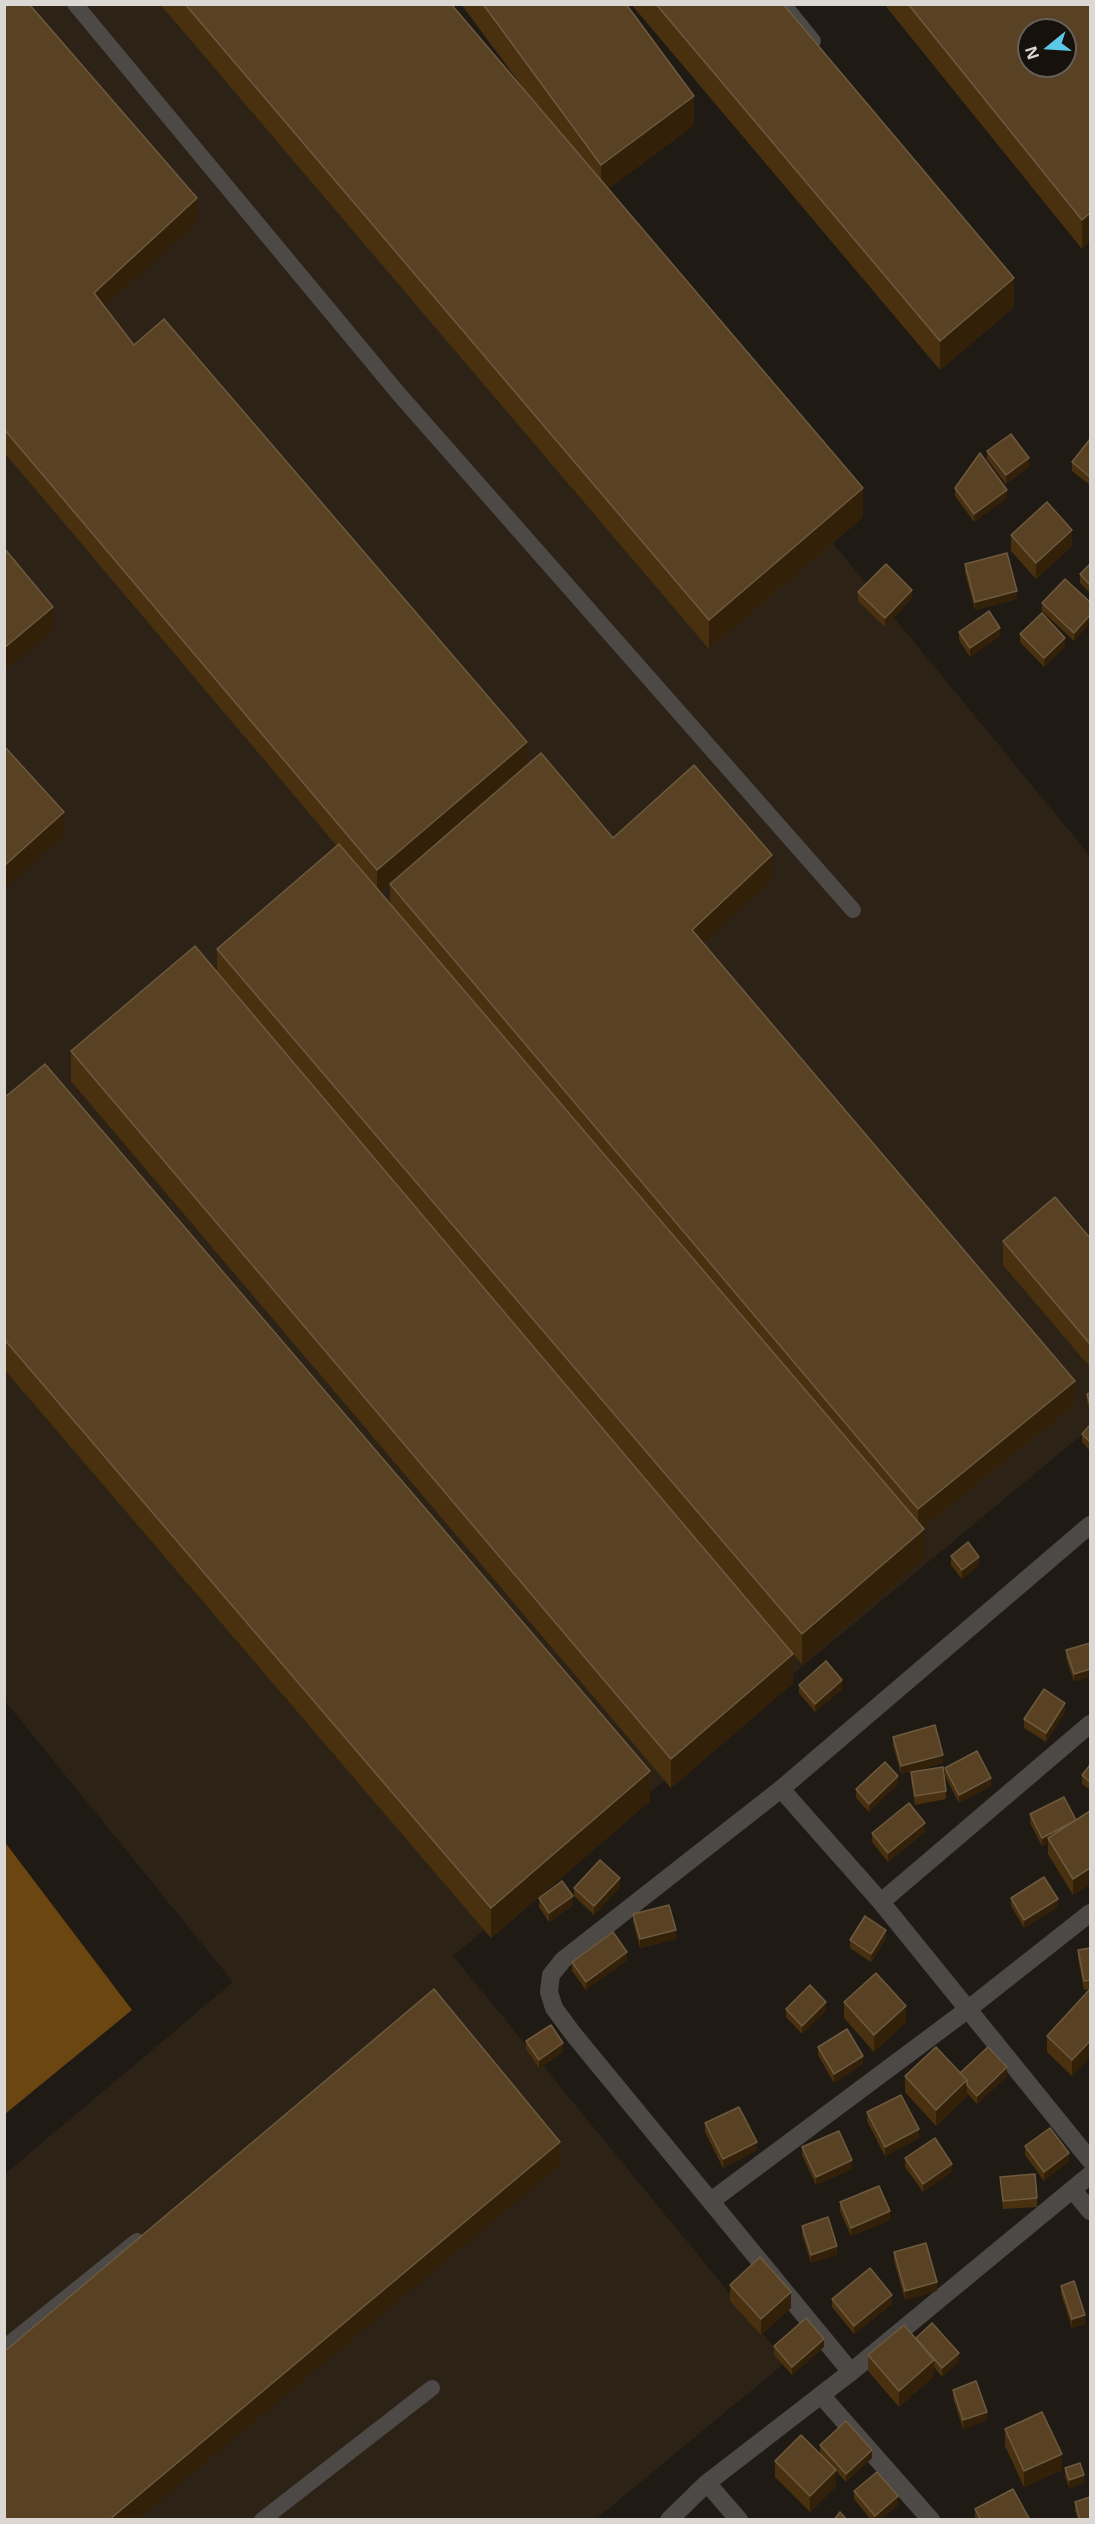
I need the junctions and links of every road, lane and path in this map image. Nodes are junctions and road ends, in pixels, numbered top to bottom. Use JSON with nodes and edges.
{"nodes":[{"id":1,"x":75,"y":4,"type":"edge"},
{"id":2,"x":783,"y":4,"type":"edge"},
{"id":3,"x":821,"y":50,"type":"edge"},
{"id":4,"x":853,"y":910,"type":"dead end"},
{"id":5,"x":1090,"y":1525,"type":"edge"},
{"id":6,"x":1090,"y":1724,"type":"edge"},
{"id":7,"x":781,"y":1789,"type":"junction"},
{"id":8,"x":881,"y":1902,"type":"junction"},
{"id":9,"x":1090,"y":1912,"type":"edge"},
{"id":10,"x":968,"y":2010,"type":"junction"},
{"id":11,"x":1090,"y":2160,"type":"edge"},
{"id":12,"x":1090,"y":2175,"type":"edge"},
{"id":13,"x":1073,"y":2190,"type":"junction"},
{"id":14,"x":711,"y":2201,"type":"junction"},
{"id":15,"x":1090,"y":2211,"type":"edge"},
{"id":16,"x":153,"y":2228,"type":"edge"},
{"id":17,"x":4,"y":2348,"type":"edge"},
{"id":18,"x":851,"y":2372,"type":"junction"},
{"id":19,"x":432,"y":2388,"type":"dead end"},
{"id":20,"x":821,"y":2396,"type":"junction"},
{"id":21,"x":708,"y":2483,"type":"junction"},
{"id":22,"x":262,"y":2520,"type":"edge"},
{"id":23,"x":669,"y":2520,"type":"edge"},
{"id":24,"x":739,"y":2520,"type":"edge"},
{"id":25,"x":931,"y":2520,"type":"edge"}],
"edges":[{"from":1,"to":4,"type":"lane"},
{"from":2,"to":3,"type":"lane"},
{"from":5,"to":7,"type":"street"},
{"from":6,"to":8,"type":"street"},
{"from":7,"to":8,"type":"street"},
{"from":7,"to":14,"type":"street"},
{"from":8,"to":10,"type":"street"},
{"from":9,"to":10,"type":"street"},
{"from":10,"to":11,"type":"street"},
{"from":10,"to":14,"type":"street"},
{"from":12,"to":13,"type":"street"},
{"from":13,"to":15,"type":"street"},
{"from":13,"to":18,"type":"street"},
{"from":14,"to":18,"type":"street"},
{"from":16,"to":17,"type":"lane"},
{"from":18,"to":20,"type":"street"},
{"from":19,"to":22,"type":"lane"},
{"from":20,"to":21,"type":"street"},
{"from":20,"to":25,"type":"street"},
{"from":21,"to":23,"type":"street"},
{"from":21,"to":24,"type":"street"}]}
